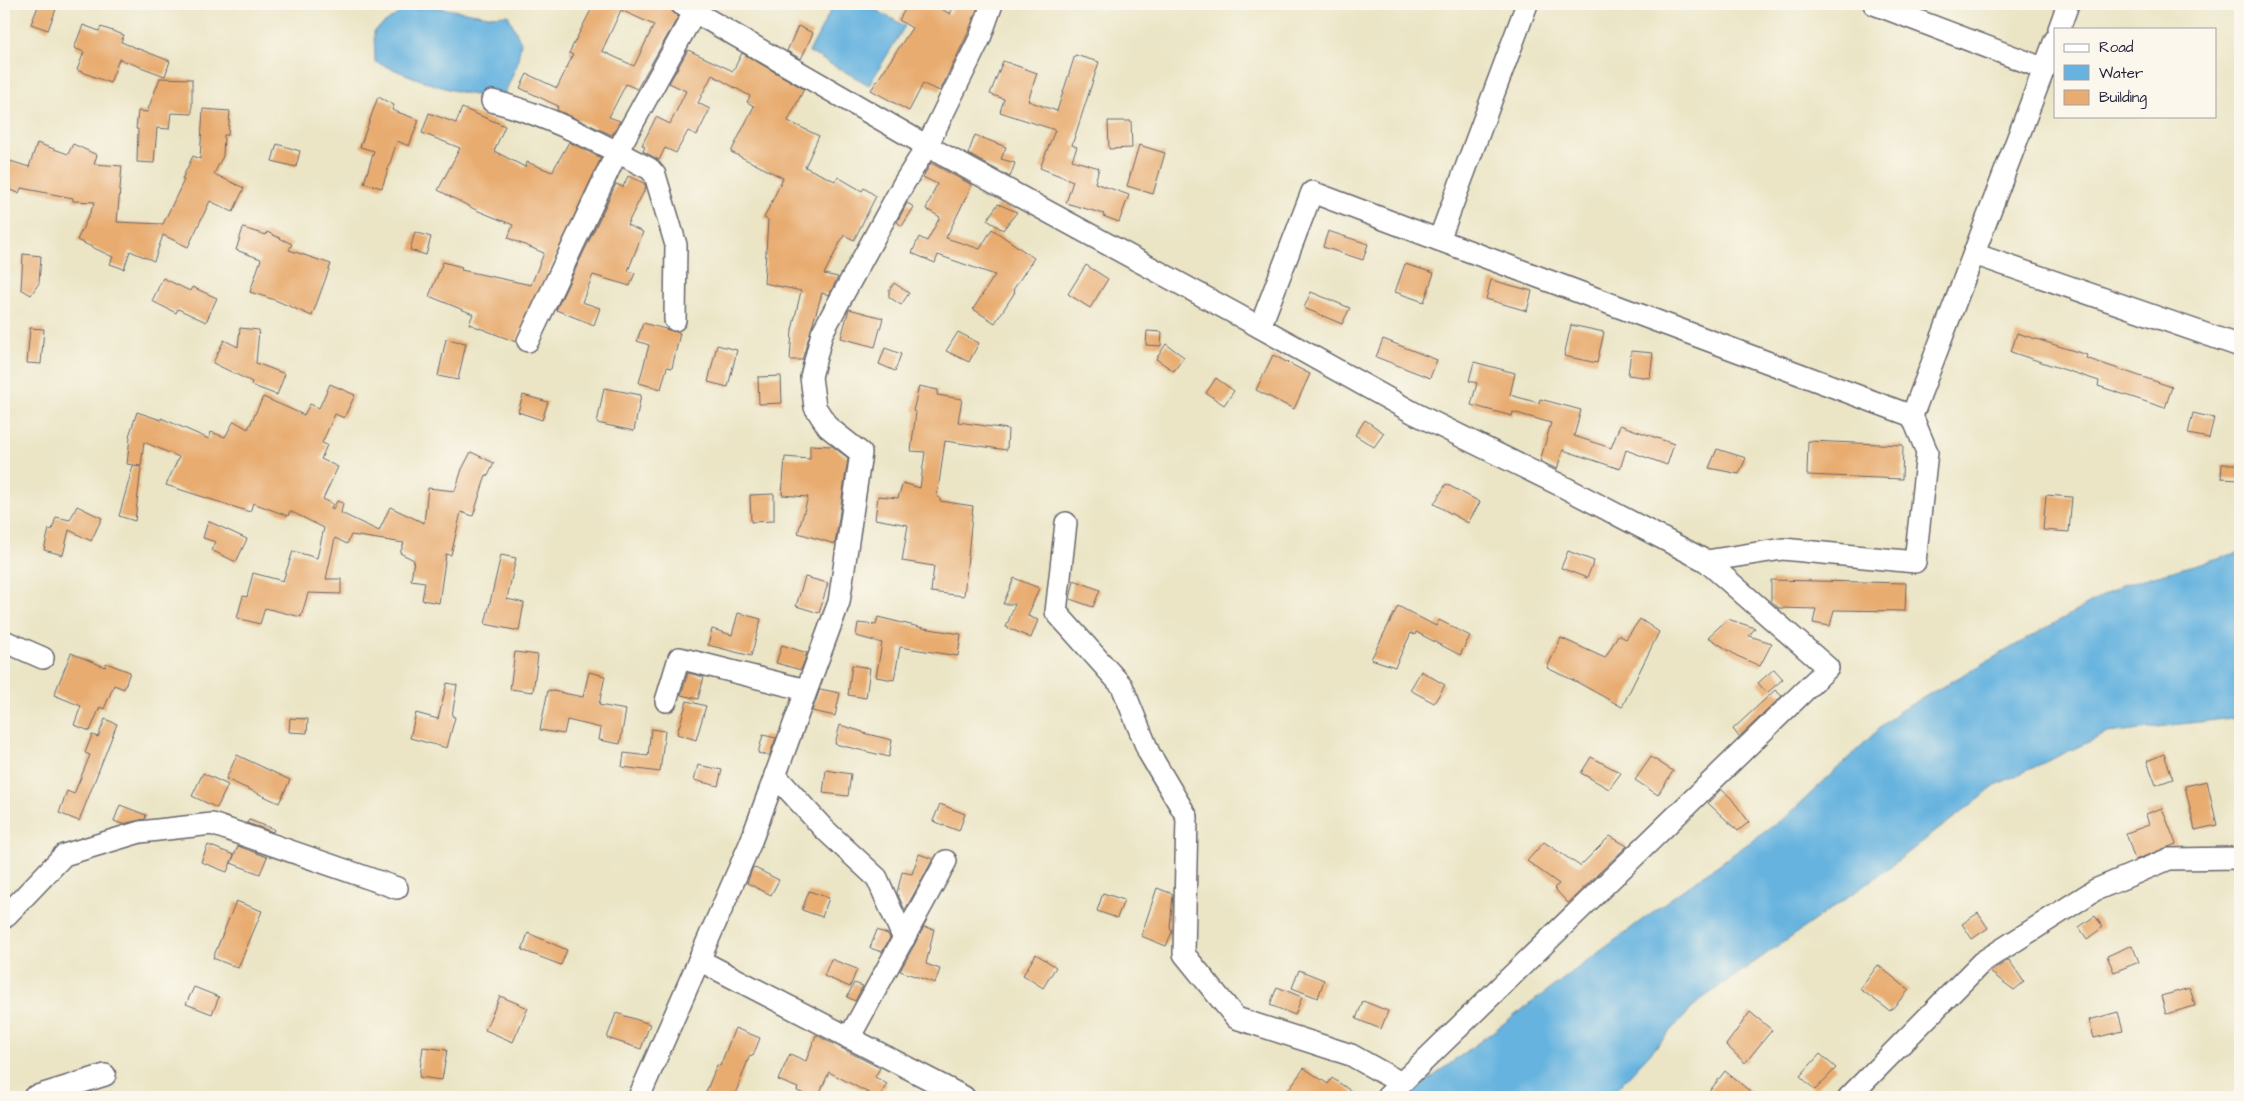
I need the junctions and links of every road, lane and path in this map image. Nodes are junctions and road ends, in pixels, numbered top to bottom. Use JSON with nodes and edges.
{"nodes":[{"id":1,"x":992,"y":4,"type":"edge"},
{"id":2,"x":1527,"y":4,"type":"edge"},
{"id":3,"x":1874,"y":4,"type":"edge"},
{"id":4,"x":2068,"y":4,"type":"edge"},
{"id":5,"x":688,"y":8,"type":"edge"},
{"id":6,"x":2059,"y":28,"type":"edge"},
{"id":7,"x":2054,"y":43,"type":"edge"},
{"id":8,"x":2045,"y":69,"type":"junction"},
{"id":9,"x":492,"y":101,"type":"dead end"},
{"id":10,"x":927,"y":146,"type":"junction"},
{"id":11,"x":617,"y":152,"type":"junction"},
{"id":12,"x":1439,"y":240,"type":"junction"},
{"id":13,"x":1974,"y":254,"type":"junction"},
{"id":14,"x":675,"y":320,"type":"dead end"},
{"id":15,"x":1260,"y":327,"type":"junction"},
{"id":16,"x":528,"y":341,"type":"dead end"},
{"id":17,"x":2240,"y":346,"type":"edge"},
{"id":18,"x":1912,"y":416,"type":"junction"},
{"id":19,"x":1066,"y":522,"type":"dead end"},
{"id":20,"x":1706,"y":562,"type":"junction"},
{"id":21,"x":4,"y":641,"type":"edge"},
{"id":22,"x":43,"y":658,"type":"dead end"},
{"id":23,"x":806,"y":690,"type":"junction"},
{"id":24,"x":666,"y":701,"type":"dead end"},
{"id":25,"x":775,"y":775,"type":"junction"},
{"id":26,"x":2240,"y":858,"type":"edge"},
{"id":27,"x":946,"y":861,"type":"dead end"},
{"id":28,"x":397,"y":888,"type":"dead end"},
{"id":29,"x":4,"y":918,"type":"edge"},
{"id":30,"x":904,"y":939,"type":"junction"},
{"id":31,"x":699,"y":960,"type":"junction"},
{"id":32,"x":849,"y":1038,"type":"junction"},
{"id":33,"x":105,"y":1075,"type":"dead end"},
{"id":34,"x":1394,"y":1090,"type":"edge"},
{"id":35,"x":34,"y":1097,"type":"edge"},
{"id":36,"x":639,"y":1097,"type":"edge"},
{"id":37,"x":964,"y":1097,"type":"edge"},
{"id":38,"x":1849,"y":1097,"type":"edge"}],
"edges":[{"from":1,"to":10,"type":"street"},
{"from":2,"to":12,"type":"street"},
{"from":3,"to":8,"type":"street"},
{"from":4,"to":6,"type":"street"},
{"from":5,"to":10,"type":"street"},
{"from":5,"to":11,"type":"street"},
{"from":7,"to":8,"type":"street"},
{"from":8,"to":13,"type":"street"},
{"from":9,"to":11,"type":"street"},
{"from":10,"to":15,"type":"street"},
{"from":10,"to":23,"type":"street"},
{"from":11,"to":14,"type":"street"},
{"from":11,"to":16,"type":"street"},
{"from":12,"to":15,"type":"street"},
{"from":12,"to":18,"type":"street"},
{"from":13,"to":17,"type":"street"},
{"from":13,"to":18,"type":"street"},
{"from":15,"to":20,"type":"street"},
{"from":18,"to":20,"type":"street"},
{"from":19,"to":34,"type":"street"},
{"from":20,"to":34,"type":"street"},
{"from":21,"to":22,"type":"street"},
{"from":23,"to":24,"type":"street"},
{"from":23,"to":25,"type":"street"},
{"from":25,"to":30,"type":"street"},
{"from":25,"to":31,"type":"street"},
{"from":26,"to":38,"type":"street"},
{"from":27,"to":30,"type":"street"},
{"from":28,"to":29,"type":"street"},
{"from":30,"to":32,"type":"street"},
{"from":31,"to":32,"type":"street"},
{"from":31,"to":36,"type":"street"},
{"from":32,"to":37,"type":"street"},
{"from":33,"to":35,"type":"street"}]}
